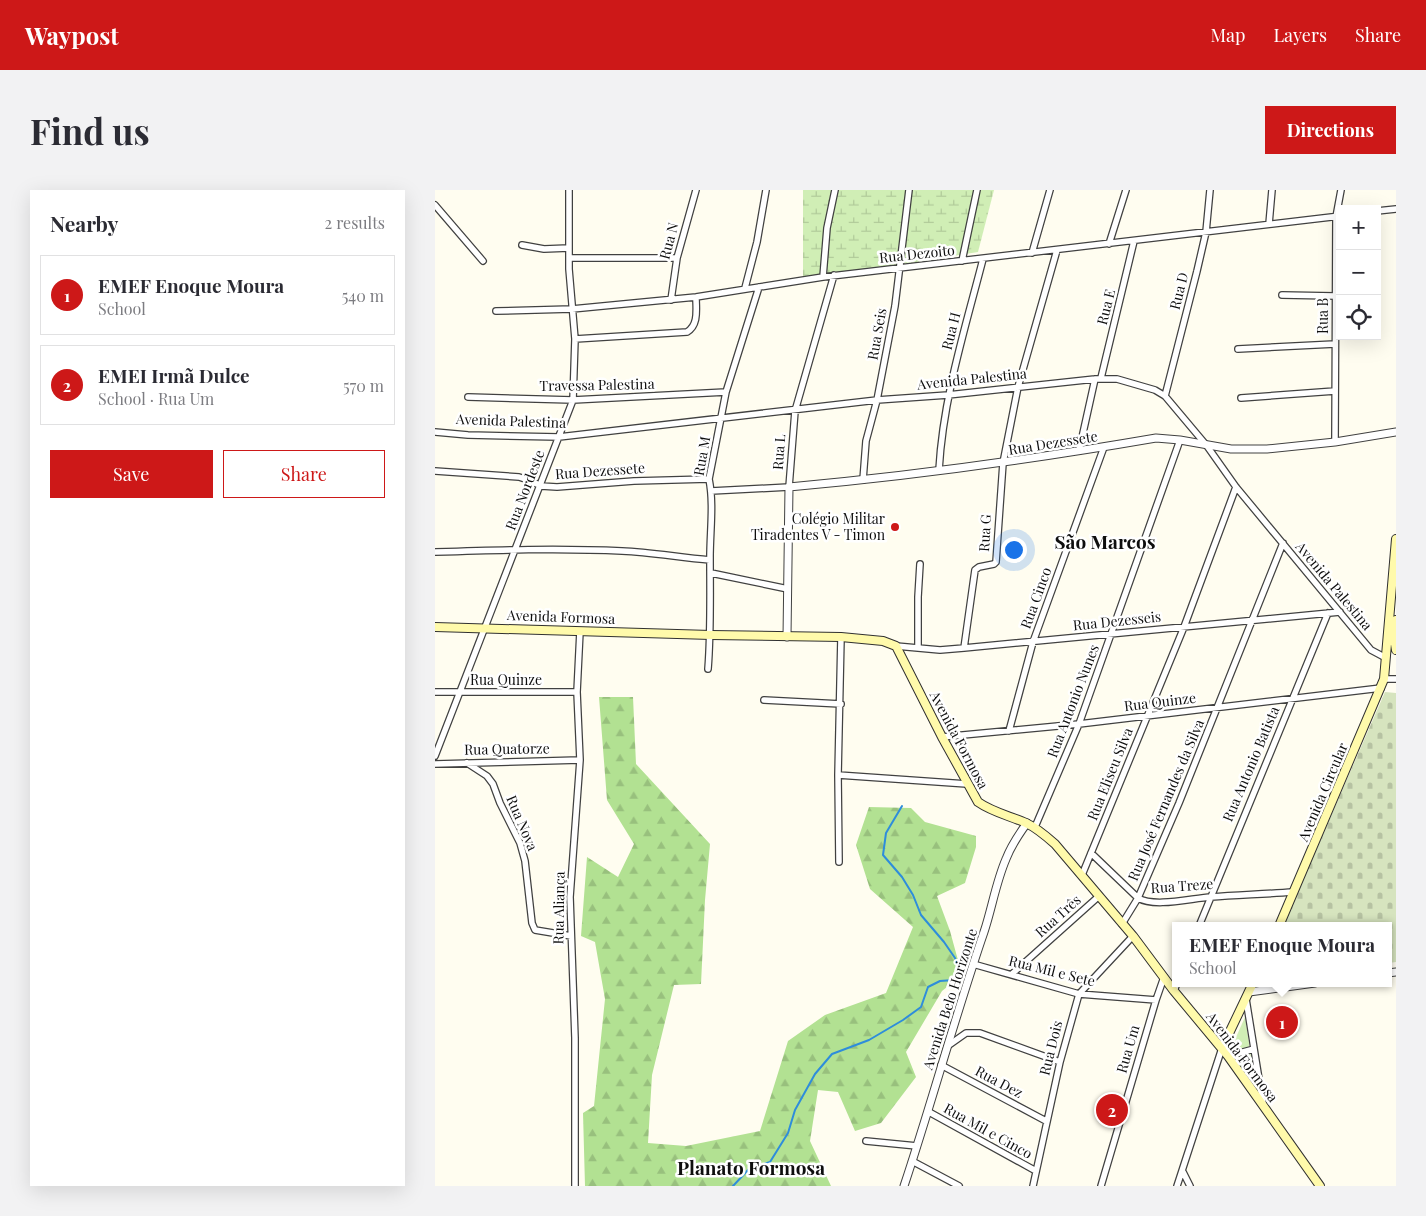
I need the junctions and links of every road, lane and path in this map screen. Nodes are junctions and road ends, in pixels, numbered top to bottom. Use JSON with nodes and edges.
{"nodes":[{"id":1,"x":569,"y":190,"type":"edge"},
{"id":2,"x":696,"y":190,"type":"edge"},
{"id":3,"x":766,"y":190,"type":"edge"},
{"id":4,"x":835,"y":190,"type":"edge"},
{"id":5,"x":909,"y":190,"type":"edge"},
{"id":6,"x":977,"y":190,"type":"edge"},
{"id":7,"x":1050,"y":190,"type":"edge"},
{"id":8,"x":1126,"y":190,"type":"edge"},
{"id":9,"x":1211,"y":190,"type":"edge"},
{"id":10,"x":1272,"y":190,"type":"edge"},
{"id":11,"x":1341,"y":190,"type":"edge"},
{"id":12,"x":435,"y":205,"type":"edge"},
{"id":13,"x":1339,"y":205,"type":"edge"},
{"id":14,"x":1396,"y":208,"type":"edge"},
{"id":15,"x":1381,"y":210,"type":"edge"},
{"id":16,"x":1336,"y":216,"type":"edge"},
{"id":17,"x":1269,"y":224,"type":"junction"},
{"id":18,"x":1206,"y":232,"type":"junction"},
{"id":19,"x":1135,"y":241,"type":"junction"},
{"id":20,"x":1109,"y":244,"type":"junction"},
{"id":21,"x":522,"y":245,"type":"dead end"},
{"id":22,"x":569,"y":248,"type":"junction"},
{"id":23,"x":1057,"y":250,"type":"junction"},
{"id":24,"x":1337,"y":250,"type":"edge"},
{"id":25,"x":1032,"y":253,"type":"junction"},
{"id":26,"x":569,"y":258,"type":"junction"},
{"id":27,"x":677,"y":258,"type":"junction"},
{"id":28,"x":983,"y":259,"type":"junction"},
{"id":29,"x":483,"y":261,"type":"dead end"},
{"id":30,"x":962,"y":261,"type":"junction"},
{"id":31,"x":900,"y":268,"type":"junction"},
{"id":32,"x":834,"y":275,"type":"junction"},
{"id":33,"x":823,"y":276,"type":"junction"},
{"id":34,"x":759,"y":287,"type":"junction"},
{"id":35,"x":745,"y":288,"type":"junction"},
{"id":36,"x":1282,"y":295,"type":"dead end"},
{"id":37,"x":1335,"y":296,"type":"junction"},
{"id":38,"x":696,"y":297,"type":"junction"},
{"id":39,"x":671,"y":300,"type":"junction"},
{"id":40,"x":572,"y":310,"type":"junction"},
{"id":41,"x":497,"y":311,"type":"dead end"},
{"id":42,"x":575,"y":339,"type":"junction"},
{"id":43,"x":1335,"y":344,"type":"junction"},
{"id":44,"x":1238,"y":349,"type":"dead end"},
{"id":45,"x":1098,"y":379,"type":"junction"},
{"id":46,"x":1018,"y":387,"type":"junction"},
{"id":47,"x":1335,"y":391,"type":"junction"},
{"id":48,"x":726,"y":392,"type":"junction"},
{"id":49,"x":948,"y":395,"type":"junction"},
{"id":50,"x":468,"y":396,"type":"dead end"},
{"id":51,"x":1165,"y":396,"type":"junction"},
{"id":52,"x":1241,"y":398,"type":"dead end"},
{"id":53,"x":573,"y":400,"type":"junction"},
{"id":54,"x":877,"y":400,"type":"junction"},
{"id":55,"x":795,"y":411,"type":"junction"},
{"id":56,"x":722,"y":418,"type":"junction"},
{"id":57,"x":435,"y":432,"type":"edge"},
{"id":58,"x":1396,"y":432,"type":"edge"},
{"id":59,"x":559,"y":437,"type":"junction"},
{"id":60,"x":1180,"y":440,"type":"junction"},
{"id":61,"x":1335,"y":442,"type":"junction"},
{"id":62,"x":1207,"y":446,"type":"junction"},
{"id":63,"x":1104,"y":447,"type":"junction"},
{"id":64,"x":1079,"y":451,"type":"junction"},
{"id":65,"x":1003,"y":463,"type":"junction"},
{"id":66,"x":939,"y":470,"type":"junction"},
{"id":67,"x":435,"y":472,"type":"edge"},
{"id":68,"x":709,"y":479,"type":"junction"},
{"id":69,"x":863,"y":480,"type":"junction"},
{"id":70,"x":541,"y":486,"type":"junction"},
{"id":71,"x":789,"y":486,"type":"junction"},
{"id":72,"x":1236,"y":487,"type":"junction"},
{"id":73,"x":711,"y":491,"type":"junction"},
{"id":74,"x":1396,"y":539,"type":"edge"},
{"id":75,"x":1283,"y":543,"type":"junction"},
{"id":76,"x":515,"y":550,"type":"junction"},
{"id":77,"x":435,"y":552,"type":"edge"},
{"id":78,"x":710,"y":560,"type":"junction"},
{"id":79,"x":920,"y":564,"type":"dead end"},
{"id":80,"x":711,"y":572,"type":"junction"},
{"id":81,"x":788,"y":589,"type":"junction"},
{"id":82,"x":1340,"y":612,"type":"junction"},
{"id":83,"x":1328,"y":613,"type":"junction"},
{"id":84,"x":1253,"y":620,"type":"junction"},
{"id":85,"x":1396,"y":620,"type":"edge"},
{"id":86,"x":435,"y":627,"type":"edge"},
{"id":87,"x":1184,"y":627,"type":"junction"},
{"id":88,"x":485,"y":628,"type":"junction"},
{"id":89,"x":579,"y":630,"type":"junction"},
{"id":90,"x":711,"y":635,"type":"junction"},
{"id":91,"x":1111,"y":635,"type":"junction"},
{"id":92,"x":787,"y":637,"type":"junction"},
{"id":93,"x":841,"y":637,"type":"junction"},
{"id":94,"x":1033,"y":642,"type":"junction"},
{"id":95,"x":896,"y":646,"type":"junction"},
{"id":96,"x":919,"y":648,"type":"junction"},
{"id":97,"x":964,"y":648,"type":"junction"},
{"id":98,"x":1396,"y":650,"type":"edge"},
{"id":99,"x":1386,"y":658,"type":"junction"},
{"id":100,"x":708,"y":669,"type":"dead end"},
{"id":101,"x":1384,"y":679,"type":"junction"},
{"id":102,"x":1396,"y":679,"type":"edge"},
{"id":103,"x":1381,"y":688,"type":"junction"},
{"id":104,"x":435,"y":692,"type":"edge"},
{"id":105,"x":460,"y":692,"type":"junction"},
{"id":106,"x":577,"y":692,"type":"junction"},
{"id":107,"x":1293,"y":698,"type":"junction"},
{"id":108,"x":764,"y":700,"type":"dead end"},
{"id":109,"x":841,"y":704,"type":"junction"},
{"id":110,"x":1218,"y":707,"type":"junction"},
{"id":111,"x":1146,"y":717,"type":"junction"},
{"id":112,"x":1079,"y":724,"type":"junction"},
{"id":113,"x":1009,"y":731,"type":"junction"},
{"id":114,"x":942,"y":737,"type":"junction"},
{"id":115,"x":435,"y":756,"type":"edge"},
{"id":116,"x":580,"y":760,"type":"junction"},
{"id":117,"x":467,"y":763,"type":"junction"},
{"id":118,"x":435,"y":764,"type":"edge"},
{"id":119,"x":838,"y":775,"type":"junction"},
{"id":120,"x":967,"y":784,"type":"junction"},
{"id":121,"x":1031,"y":825,"type":"junction"},
{"id":122,"x":1091,"y":853,"type":"junction"},
{"id":123,"x":839,"y":862,"type":"dead end"},
{"id":124,"x":1082,"y":875,"type":"junction"},
{"id":125,"x":1293,"y":892,"type":"junction"},
{"id":126,"x":1098,"y":897,"type":"junction"},
{"id":127,"x":1210,"y":897,"type":"junction"},
{"id":128,"x":1138,"y":898,"type":"junction"},
{"id":129,"x":1201,"y":922,"type":"edge"},
{"id":130,"x":1281,"y":922,"type":"edge"},
{"id":131,"x":1122,"y":924,"type":"junction"},
{"id":132,"x":571,"y":936,"type":"junction"},
{"id":133,"x":1133,"y":936,"type":"junction"},
{"id":134,"x":973,"y":964,"type":"junction"},
{"id":135,"x":1012,"y":974,"type":"junction"},
{"id":136,"x":1164,"y":977,"type":"junction"},
{"id":137,"x":1172,"y":984,"type":"edge"},
{"id":138,"x":1176,"y":987,"type":"edge"},
{"id":139,"x":1251,"y":987,"type":"edge"},
{"id":140,"x":1293,"y":987,"type":"edge"},
{"id":141,"x":1079,"y":994,"type":"junction"},
{"id":142,"x":1248,"y":995,"type":"junction"},
{"id":143,"x":1156,"y":1000,"type":"junction"},
{"id":144,"x":949,"y":1045,"type":"junction"},
{"id":145,"x":1222,"y":1048,"type":"junction"},
{"id":146,"x":1254,"y":1049,"type":"junction"},
{"id":147,"x":1228,"y":1056,"type":"junction"},
{"id":148,"x":1060,"y":1062,"type":"junction"},
{"id":149,"x":941,"y":1065,"type":"junction"},
{"id":150,"x":1263,"y":1104,"type":"junction"},
{"id":151,"x":929,"y":1112,"type":"junction"},
{"id":152,"x":1046,"y":1121,"type":"junction"},
{"id":153,"x":866,"y":1141,"type":"dead end"},
{"id":154,"x":917,"y":1146,"type":"junction"},
{"id":155,"x":912,"y":1162,"type":"junction"},
{"id":156,"x":1036,"y":1171,"type":"junction"},
{"id":157,"x":1183,"y":1172,"type":"junction"},
{"id":158,"x":575,"y":1186,"type":"edge"},
{"id":159,"x":904,"y":1186,"type":"edge"},
{"id":160,"x":959,"y":1186,"type":"edge"},
{"id":161,"x":1033,"y":1186,"type":"edge"},
{"id":162,"x":1101,"y":1186,"type":"edge"},
{"id":163,"x":1177,"y":1186,"type":"edge"},
{"id":164,"x":1190,"y":1186,"type":"edge"},
{"id":165,"x":1320,"y":1186,"type":"edge"}],
"edges":[{"from":1,"to":22,"type":"street","name":"Rua Nordeste"},
{"from":2,"to":27,"type":"street","name":"Rua N"},
{"from":3,"to":35,"type":"street"},
{"from":4,"to":33,"type":"street"},
{"from":5,"to":31,"type":"street","name":"Rua Seis"},
{"from":6,"to":30,"type":"street"},
{"from":7,"to":25,"type":"street"},
{"from":8,"to":20,"type":"street"},
{"from":9,"to":18,"type":"street","name":"Rua D"},
{"from":10,"to":17,"type":"street"},
{"from":11,"to":13,"type":"street","name":"Rua B"},
{"from":12,"to":29,"type":"street"},
{"from":14,"to":15,"type":"street"},
{"from":16,"to":17,"type":"street","name":"Rua Dezoito"},
{"from":17,"to":18,"type":"street","name":"Rua Dezoito"},
{"from":18,"to":19,"type":"street","name":"Rua Dezoito"},
{"from":18,"to":51,"type":"street","name":"Rua D"},
{"from":19,"to":20,"type":"street","name":"Rua Dezoito"},
{"from":19,"to":45,"type":"street","name":"Rua E"},
{"from":20,"to":23,"type":"street","name":"Rua Dezoito"},
{"from":21,"to":22,"type":"street"},
{"from":22,"to":26,"type":"street","name":"Rua Nordeste"},
{"from":23,"to":25,"type":"street","name":"Rua Dezoito"},
{"from":23,"to":46,"type":"street"},
{"from":24,"to":37,"type":"street","name":"Rua B"},
{"from":25,"to":28,"type":"street","name":"Rua Dezoito"},
{"from":26,"to":27,"type":"street"},
{"from":26,"to":40,"type":"street","name":"Rua Nordeste"},
{"from":27,"to":39,"type":"street","name":"Rua N"},
{"from":28,"to":30,"type":"street","name":"Rua Dezoito"},
{"from":28,"to":49,"type":"street","name":"Rua H"},
{"from":30,"to":31,"type":"street","name":"Rua Dezoito"},
{"from":31,"to":32,"type":"street","name":"Rua Dezoito"},
{"from":31,"to":54,"type":"street","name":"Rua Seis"},
{"from":32,"to":33,"type":"street","name":"Rua Dezoito"},
{"from":32,"to":55,"type":"street","name":"Rua L"},
{"from":33,"to":34,"type":"street","name":"Rua Dezoito"},
{"from":34,"to":35,"type":"street","name":"Rua Dezoito"},
{"from":34,"to":48,"type":"street","name":"Rua M"},
{"from":35,"to":38,"type":"street","name":"Rua Dezoito"},
{"from":36,"to":37,"type":"street"},
{"from":37,"to":43,"type":"street","name":"Rua B"},
{"from":38,"to":39,"type":"street","name":"Rua Dezoito"},
{"from":38,"to":42,"type":"street"},
{"from":39,"to":40,"type":"street","name":"Rua Dezoito"},
{"from":40,"to":41,"type":"street","name":"Rua Dezoito"},
{"from":40,"to":42,"type":"street","name":"Rua Nordeste"},
{"from":42,"to":53,"type":"street","name":"Rua Nordeste"},
{"from":43,"to":44,"type":"street"},
{"from":43,"to":47,"type":"street","name":"Rua B"},
{"from":45,"to":46,"type":"street","name":"Avenida Palestina"},
{"from":45,"to":51,"type":"street","name":"Avenida Palestina"},
{"from":45,"to":64,"type":"street","name":"Rua E"},
{"from":46,"to":49,"type":"street","name":"Avenida Palestina"},
{"from":46,"to":65,"type":"street"},
{"from":47,"to":52,"type":"street"},
{"from":47,"to":61,"type":"street","name":"Rua B"},
{"from":48,"to":53,"type":"street","name":"Travessa Palestina"},
{"from":48,"to":56,"type":"street","name":"Rua M"},
{"from":49,"to":54,"type":"street","name":"Avenida Palestina"},
{"from":49,"to":66,"type":"street","name":"Rua H"},
{"from":50,"to":53,"type":"street","name":"Travessa Palestina"},
{"from":51,"to":62,"type":"street","name":"Avenida Palestina"},
{"from":53,"to":59,"type":"street","name":"Rua Nordeste"},
{"from":54,"to":55,"type":"street","name":"Avenida Palestina"},
{"from":54,"to":69,"type":"street","name":"Rua Seis"},
{"from":55,"to":56,"type":"street","name":"Avenida Palestina"},
{"from":55,"to":71,"type":"street","name":"Rua L"},
{"from":56,"to":59,"type":"street","name":"Avenida Palestina"},
{"from":56,"to":68,"type":"street","name":"Rua M"},
{"from":57,"to":59,"type":"street","name":"Avenida Palestina"},
{"from":58,"to":61,"type":"street","name":"Rua Dezessete"},
{"from":59,"to":70,"type":"street","name":"Rua Nordeste"},
{"from":60,"to":62,"type":"street","name":"Rua Dezessete"},
{"from":60,"to":63,"type":"street","name":"Rua Dezessete"},
{"from":60,"to":91,"type":"street","name":"Rua Antonio Nunes"},
{"from":61,"to":62,"type":"street","name":"Rua Dezessete"},
{"from":62,"to":72,"type":"street","name":"Avenida Palestina"},
{"from":63,"to":64,"type":"street","name":"Rua Dezessete"},
{"from":63,"to":94,"type":"street","name":"Rua Cinco"},
{"from":64,"to":65,"type":"street","name":"Rua Dezessete"},
{"from":65,"to":66,"type":"street","name":"Rua Dezessete"},
{"from":65,"to":97,"type":"street","name":"Rua G"},
{"from":66,"to":69,"type":"street","name":"Rua Dezessete"},
{"from":67,"to":70,"type":"street","name":"Rua Dezessete"},
{"from":68,"to":70,"type":"street","name":"Rua Dezessete"},
{"from":68,"to":73,"type":"street","name":"Rua M"},
{"from":69,"to":71,"type":"street","name":"Rua Dezessete"},
{"from":70,"to":76,"type":"street","name":"Rua Nordeste"},
{"from":71,"to":73,"type":"street","name":"Rua Dezessete"},
{"from":71,"to":81,"type":"street","name":"Rua L"},
{"from":72,"to":75,"type":"street","name":"Avenida Palestina"},
{"from":72,"to":87,"type":"street","name":"Rua Eliseu Silva"},
{"from":73,"to":78,"type":"street","name":"Rua M"},
{"from":74,"to":99,"type":"main road","name":"Avenida Circular"},
{"from":75,"to":82,"type":"street","name":"Avenida Palestina"},
{"from":75,"to":84,"type":"street","name":"Rua José Fernandes da Silva"},
{"from":76,"to":77,"type":"street"},
{"from":76,"to":78,"type":"street"},
{"from":76,"to":88,"type":"street","name":"Rua Nordeste"},
{"from":78,"to":80,"type":"street","name":"Rua M"},
{"from":79,"to":96,"type":"street"},
{"from":80,"to":81,"type":"street"},
{"from":80,"to":90,"type":"street","name":"Rua M"},
{"from":81,"to":92,"type":"street","name":"Rua L"},
{"from":82,"to":83,"type":"street","name":"Rua Dezesseis"},
{"from":82,"to":99,"type":"street","name":"Avenida Palestina"},
{"from":83,"to":84,"type":"street","name":"Rua Dezesseis"},
{"from":83,"to":107,"type":"street","name":"Rua Antonio Batista"},
{"from":84,"to":87,"type":"street","name":"Rua Dezesseis"},
{"from":84,"to":110,"type":"street","name":"Rua José Fernandes da Silva"},
{"from":85,"to":98,"type":"main road"},
{"from":86,"to":88,"type":"main road"},
{"from":87,"to":91,"type":"street","name":"Rua Dezesseis"},
{"from":87,"to":111,"type":"street","name":"Rua Eliseu Silva"},
{"from":88,"to":89,"type":"main road","name":"Avenida Formosa"},
{"from":88,"to":105,"type":"street","name":"Rua Nordeste"},
{"from":89,"to":90,"type":"main road","name":"Avenida Formosa"},
{"from":89,"to":106,"type":"street","name":"Rua Aliança"},
{"from":90,"to":92,"type":"main road","name":"Avenida Formosa"},
{"from":90,"to":100,"type":"street","name":"Rua M"},
{"from":91,"to":94,"type":"street","name":"Rua Dezesseis"},
{"from":91,"to":112,"type":"street","name":"Rua Antonio Nunes"},
{"from":92,"to":93,"type":"main road","name":"Avenida Formosa"},
{"from":93,"to":95,"type":"main road","name":"Avenida Formosa"},
{"from":93,"to":109,"type":"street"},
{"from":94,"to":97,"type":"street","name":"Rua Dezesseis"},
{"from":94,"to":113,"type":"street","name":"Rua Cinco"},
{"from":95,"to":96,"type":"street","name":"Rua Dezesseis"},
{"from":95,"to":114,"type":"main road","name":"Avenida Formosa"},
{"from":96,"to":97,"type":"street","name":"Rua Dezesseis"},
{"from":99,"to":101,"type":"main road","name":"Avenida Circular"},
{"from":101,"to":102,"type":"street"},
{"from":101,"to":103,"type":"main road","name":"Avenida Circular"},
{"from":103,"to":107,"type":"street","name":"Rua Quinze"},
{"from":103,"to":125,"type":"main road","name":"Avenida Circular"},
{"from":104,"to":105,"type":"street","name":"Rua Quinze"},
{"from":105,"to":106,"type":"street","name":"Rua Quinze"},
{"from":105,"to":115,"type":"street","name":"Rua Nordeste"},
{"from":106,"to":116,"type":"street","name":"Rua Aliança"},
{"from":107,"to":110,"type":"street","name":"Rua Quinze"},
{"from":107,"to":127,"type":"street","name":"Rua Antonio Batista"},
{"from":108,"to":109,"type":"street"},
{"from":109,"to":119,"type":"street"},
{"from":110,"to":111,"type":"street","name":"Rua Quinze"},
{"from":110,"to":128,"type":"street","name":"Rua José Fernandes da Silva"},
{"from":111,"to":112,"type":"street","name":"Rua Quinze"},
{"from":111,"to":122,"type":"street","name":"Rua Eliseu Silva"},
{"from":112,"to":113,"type":"street","name":"Rua Quinze"},
{"from":112,"to":121,"type":"street","name":"Rua Antonio Nunes"},
{"from":113,"to":114,"type":"street","name":"Rua Quinze"},
{"from":114,"to":120,"type":"main road","name":"Avenida Formosa"},
{"from":116,"to":117,"type":"street","name":"Rua Quatorze"},
{"from":116,"to":132,"type":"street","name":"Rua Aliança"},
{"from":117,"to":118,"type":"street","name":"Rua Quatorze"},
{"from":117,"to":132,"type":"street","name":"Rua Nova"},
{"from":119,"to":120,"type":"street"},
{"from":119,"to":123,"type":"street"},
{"from":120,"to":121,"type":"main road","name":"Avenida Formosa"},
{"from":121,"to":124,"type":"main road","name":"Avenida Formosa"},
{"from":121,"to":134,"type":"street","name":"Avenida Belo Horizonte"},
{"from":122,"to":124,"type":"street","name":"Rua Eliseu Silva"},
{"from":122,"to":128,"type":"street","name":"Rua Treze"},
{"from":124,"to":126,"type":"main road","name":"Avenida Formosa"},
{"from":125,"to":127,"type":"street","name":"Rua Treze"},
{"from":125,"to":130,"type":"main road","name":"Avenida Circular"},
{"from":126,"to":131,"type":"main road","name":"Avenida Formosa"},
{"from":126,"to":135,"type":"street","name":"Rua Três"},
{"from":127,"to":128,"type":"street","name":"Rua Treze"},
{"from":127,"to":129,"type":"street","name":"Rua Antonio Batista"},
{"from":128,"to":131,"type":"street","name":"Rua José Fernandes da Silva"},
{"from":131,"to":133,"type":"main road","name":"Avenida Formosa"},
{"from":132,"to":158,"type":"street","name":"Rua Aliança"},
{"from":133,"to":136,"type":"main road","name":"Avenida Formosa"},
{"from":133,"to":141,"type":"street","name":"Rua Dois"},
{"from":134,"to":135,"type":"street","name":"Rua Mil e Sete"},
{"from":134,"to":144,"type":"street","name":"Avenida Belo Horizonte"},
{"from":135,"to":141,"type":"street","name":"Rua Mil e Sete"},
{"from":136,"to":137,"type":"main road","name":"Avenida Formosa"},
{"from":136,"to":143,"type":"street","name":"Rua Um"},
{"from":138,"to":145,"type":"main road","name":"Avenida Formosa"},
{"from":139,"to":142,"type":"main road"},
{"from":140,"to":142,"type":"street"},
{"from":141,"to":143,"type":"street","name":"Rua Mil e Sete"},
{"from":141,"to":148,"type":"street","name":"Rua Dois"},
{"from":142,"to":145,"type":"main road"},
{"from":142,"to":146,"type":"street"},
{"from":143,"to":162,"type":"street","name":"Rua Um"},
{"from":144,"to":148,"type":"street"},
{"from":144,"to":149,"type":"street","name":"Avenida Belo Horizonte"},
{"from":145,"to":147,"type":"main road","name":"Avenida Formosa"},
{"from":145,"to":157,"type":"street"},
{"from":146,"to":147,"type":"street"},
{"from":146,"to":150,"type":"street"},
{"from":147,"to":150,"type":"main road","name":"Avenida Formosa"},
{"from":148,"to":152,"type":"street","name":"Rua Dois"},
{"from":149,"to":151,"type":"street","name":"Avenida Belo Horizonte"},
{"from":149,"to":152,"type":"street","name":"Rua Dez"},
{"from":150,"to":165,"type":"main road","name":"Avenida Formosa"},
{"from":151,"to":154,"type":"street","name":"Avenida Belo Horizonte"},
{"from":151,"to":156,"type":"street","name":"Rua Mil e Cinco"},
{"from":152,"to":156,"type":"street","name":"Rua Dois"},
{"from":153,"to":154,"type":"street"},
{"from":154,"to":155,"type":"street","name":"Avenida Belo Horizonte"},
{"from":155,"to":159,"type":"street","name":"Avenida Belo Horizonte"},
{"from":155,"to":160,"type":"street"},
{"from":156,"to":161,"type":"street","name":"Rua Dois"},
{"from":157,"to":163,"type":"street"},
{"from":157,"to":164,"type":"street"}]}
